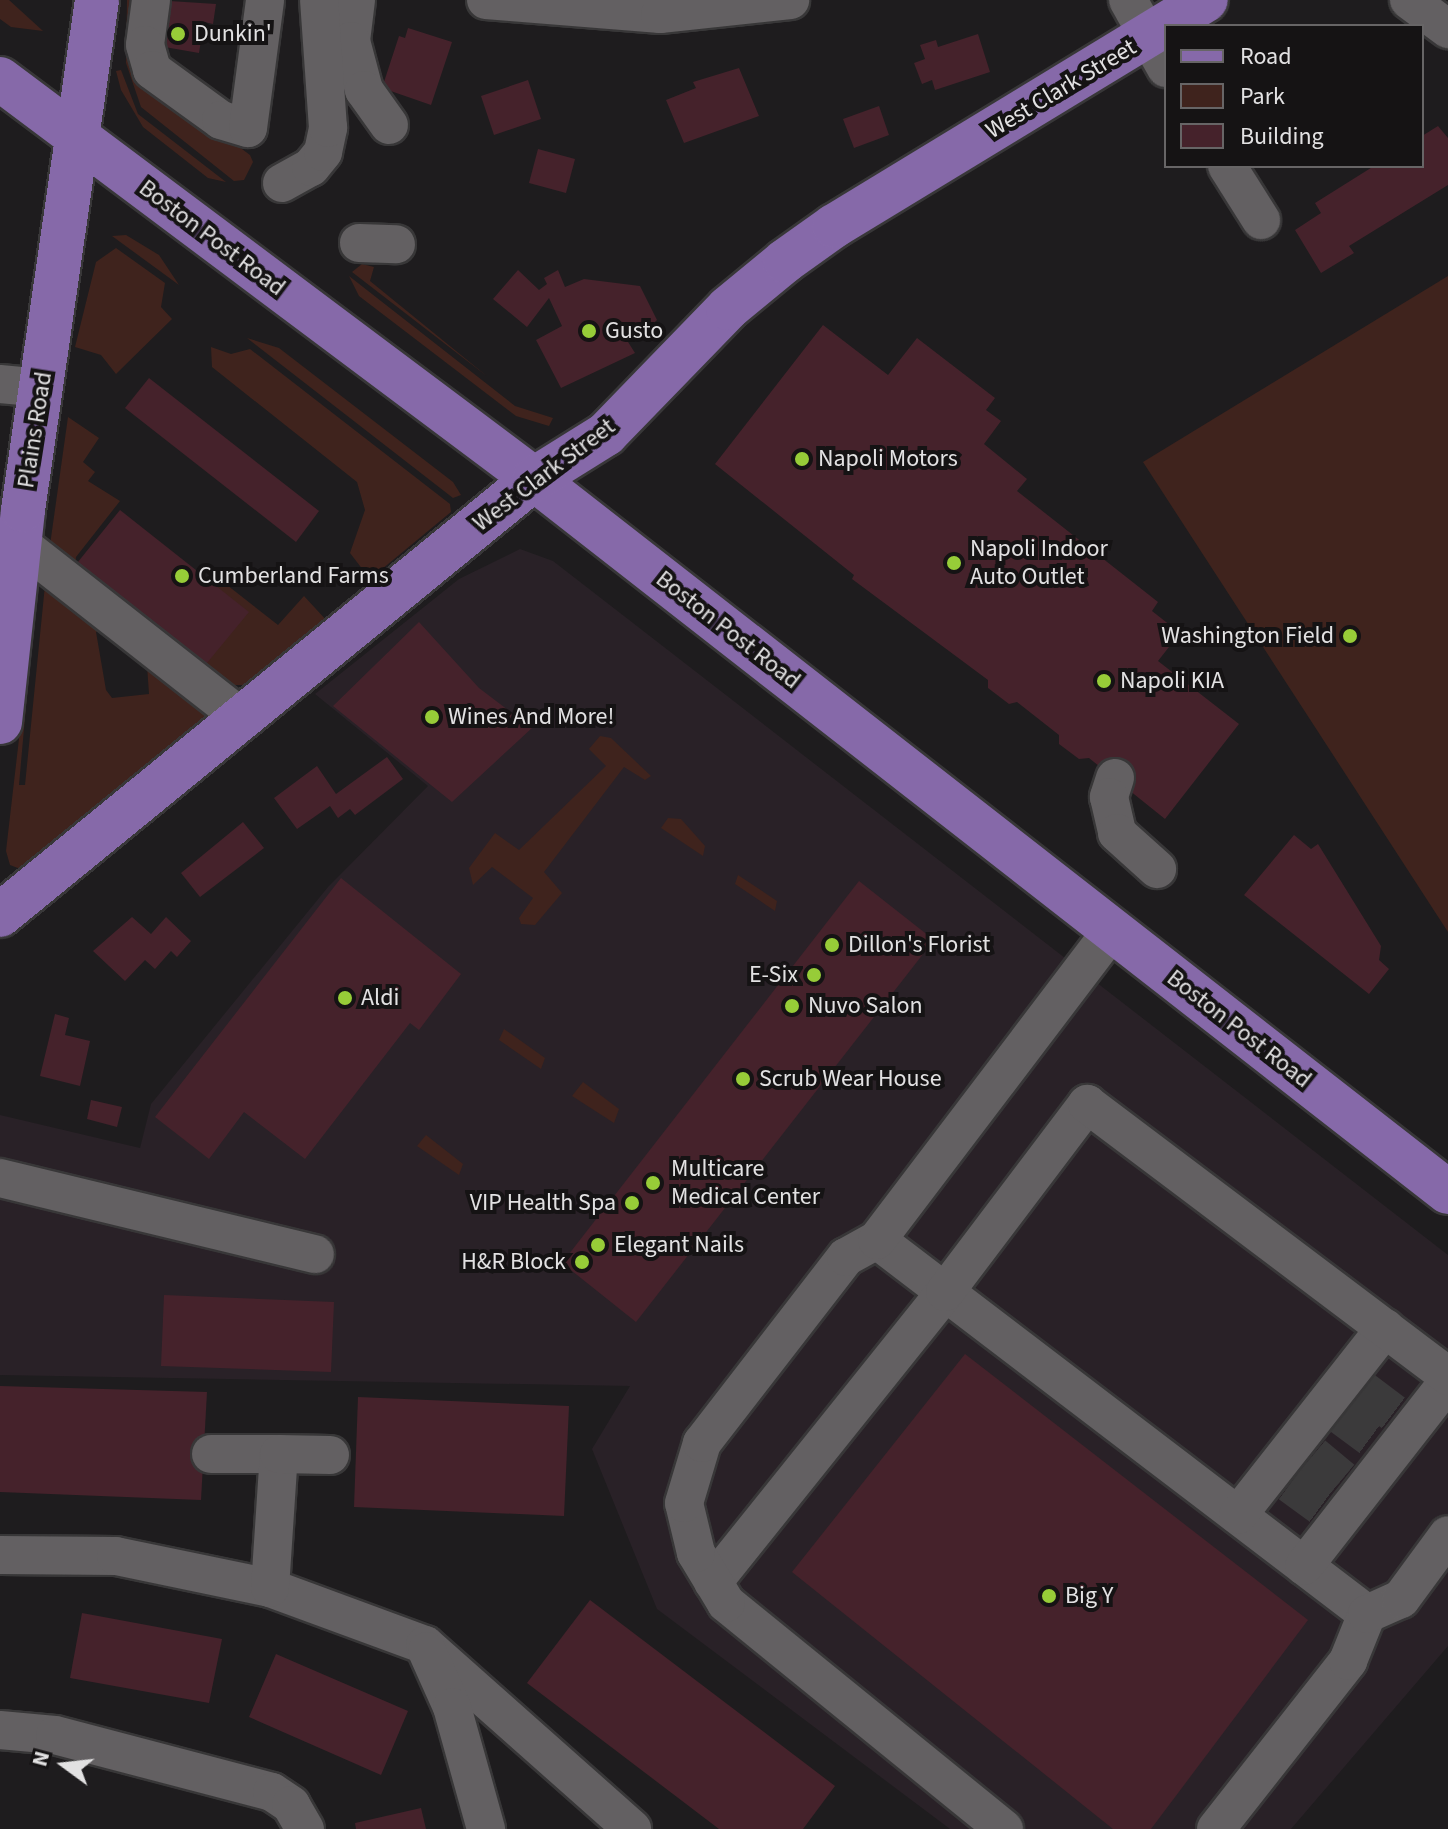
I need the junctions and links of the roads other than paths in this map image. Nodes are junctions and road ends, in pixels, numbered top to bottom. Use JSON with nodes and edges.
{"nodes":[{"id":1,"x":97,"y":0,"type":"edge"},
{"id":2,"x":151,"y":0,"type":"edge"},
{"id":3,"x":265,"y":0,"type":"edge"},
{"id":4,"x":319,"y":0,"type":"edge"},
{"id":5,"x":356,"y":0,"type":"edge"},
{"id":6,"x":486,"y":0,"type":"edge"},
{"id":7,"x":790,"y":0,"type":"edge"},
{"id":8,"x":1206,"y":0,"type":"edge"},
{"id":9,"x":1409,"y":0,"type":"edge"},
{"id":10,"x":636,"y":6,"type":"edge"},
{"id":11,"x":687,"y":6,"type":"edge"},
{"id":12,"x":1166,"y":24,"type":"edge"},
{"id":13,"x":1448,"y":29,"type":"edge"},
{"id":14,"x":1147,"y":35,"type":"edge"},
{"id":15,"x":0,"y":79,"type":"edge"},
{"id":16,"x":389,"y":125,"type":"dead end"},
{"id":17,"x":79,"y":138,"type":"junction"},
{"id":18,"x":1228,"y":168,"type":"edge"},
{"id":19,"x":282,"y":183,"type":"dead end"},
{"id":20,"x":1261,"y":220,"type":"dead end"},
{"id":21,"x":21,"y":386,"type":"edge"},
{"id":22,"x":534,"y":479,"type":"junction"},
{"id":23,"x":19,"y":543,"type":"junction"},
{"id":24,"x":2,"y":664,"type":"edge"},
{"id":25,"x":242,"y":718,"type":"junction"},
{"id":26,"x":0,"y":722,"type":"edge"},
{"id":27,"x":1115,"y":778,"type":"dead end"},
{"id":28,"x":1157,"y":869,"type":"dead end"},
{"id":29,"x":0,"y":915,"type":"edge"},
{"id":30,"x":1112,"y":930,"type":"junction"},
{"id":31,"x":0,"y":1178,"type":"edge"},
{"id":32,"x":1448,"y":1192,"type":"edge"},
{"id":33,"x":877,"y":1240,"type":"junction"},
{"id":34,"x":315,"y":1254,"type":"dead end"},
{"id":35,"x":945,"y":1292,"type":"junction"},
{"id":36,"x":1385,"y":1328,"type":"junction"},
{"id":37,"x":1448,"y":1379,"type":"edge"},
{"id":38,"x":211,"y":1454,"type":"dead end"},
{"id":39,"x":279,"y":1454,"type":"junction"},
{"id":40,"x":330,"y":1455,"type":"dead end"},
{"id":41,"x":1238,"y":1515,"type":"junction"},
{"id":42,"x":1448,"y":1535,"type":"edge"},
{"id":43,"x":0,"y":1555,"type":"edge"},
{"id":44,"x":1304,"y":1566,"type":"junction"},
{"id":45,"x":713,"y":1582,"type":"junction"},
{"id":46,"x":270,"y":1588,"type":"junction"},
{"id":47,"x":1367,"y":1614,"type":"junction"},
{"id":48,"x":425,"y":1645,"type":"junction"},
{"id":49,"x":0,"y":1730,"type":"edge"},
{"id":50,"x":305,"y":1829,"type":"edge"},
{"id":51,"x":486,"y":1829,"type":"edge"},
{"id":52,"x":632,"y":1829,"type":"edge"},
{"id":53,"x":1004,"y":1829,"type":"edge"},
{"id":54,"x":1216,"y":1829,"type":"edge"}],
"edges":[{"from":1,"to":17,"type":"main road","name":"Plains Road"},
{"from":2,"to":3,"type":"street"},
{"from":4,"to":19,"type":"street"},
{"from":5,"to":16,"type":"street"},
{"from":6,"to":10,"type":"street"},
{"from":7,"to":11,"type":"street"},
{"from":8,"to":12,"type":"main road","name":"West Clark Street"},
{"from":9,"to":13,"type":"street"},
{"from":10,"to":11,"type":"street"},
{"from":14,"to":22,"type":"main road","name":"West Clark Street"},
{"from":15,"to":17,"type":"main road","name":"Boston Post Road"},
{"from":17,"to":21,"type":"main road","name":"Plains Road"},
{"from":17,"to":22,"type":"main road","name":"Boston Post Road"},
{"from":18,"to":20,"type":"street"},
{"from":21,"to":23,"type":"main road","name":"Plains Road"},
{"from":22,"to":25,"type":"main road","name":"West Clark Street"},
{"from":22,"to":30,"type":"main road","name":"Boston Post Road"},
{"from":23,"to":24,"type":"main road","name":"Plains Road"},
{"from":23,"to":25,"type":"street"},
{"from":24,"to":26,"type":"main road","name":"Plains Road"},
{"from":25,"to":29,"type":"main road","name":"West Clark Street"},
{"from":27,"to":28,"type":"street"},
{"from":30,"to":32,"type":"main road","name":"Boston Post Road"},
{"from":30,"to":33,"type":"street"},
{"from":31,"to":34,"type":"street"},
{"from":33,"to":35,"type":"street"},
{"from":33,"to":45,"type":"street"},
{"from":35,"to":36,"type":"street"},
{"from":35,"to":41,"type":"street"},
{"from":35,"to":45,"type":"street"},
{"from":36,"to":37,"type":"street"},
{"from":36,"to":41,"type":"street"},
{"from":37,"to":44,"type":"street"},
{"from":38,"to":39,"type":"street"},
{"from":39,"to":40,"type":"street"},
{"from":39,"to":46,"type":"street"},
{"from":41,"to":44,"type":"street"},
{"from":42,"to":47,"type":"street"},
{"from":43,"to":46,"type":"street"},
{"from":44,"to":47,"type":"street"},
{"from":45,"to":53,"type":"street"},
{"from":46,"to":48,"type":"street"},
{"from":47,"to":54,"type":"street"},
{"from":48,"to":51,"type":"street"},
{"from":48,"to":52,"type":"street"},
{"from":49,"to":50,"type":"street"}]}
